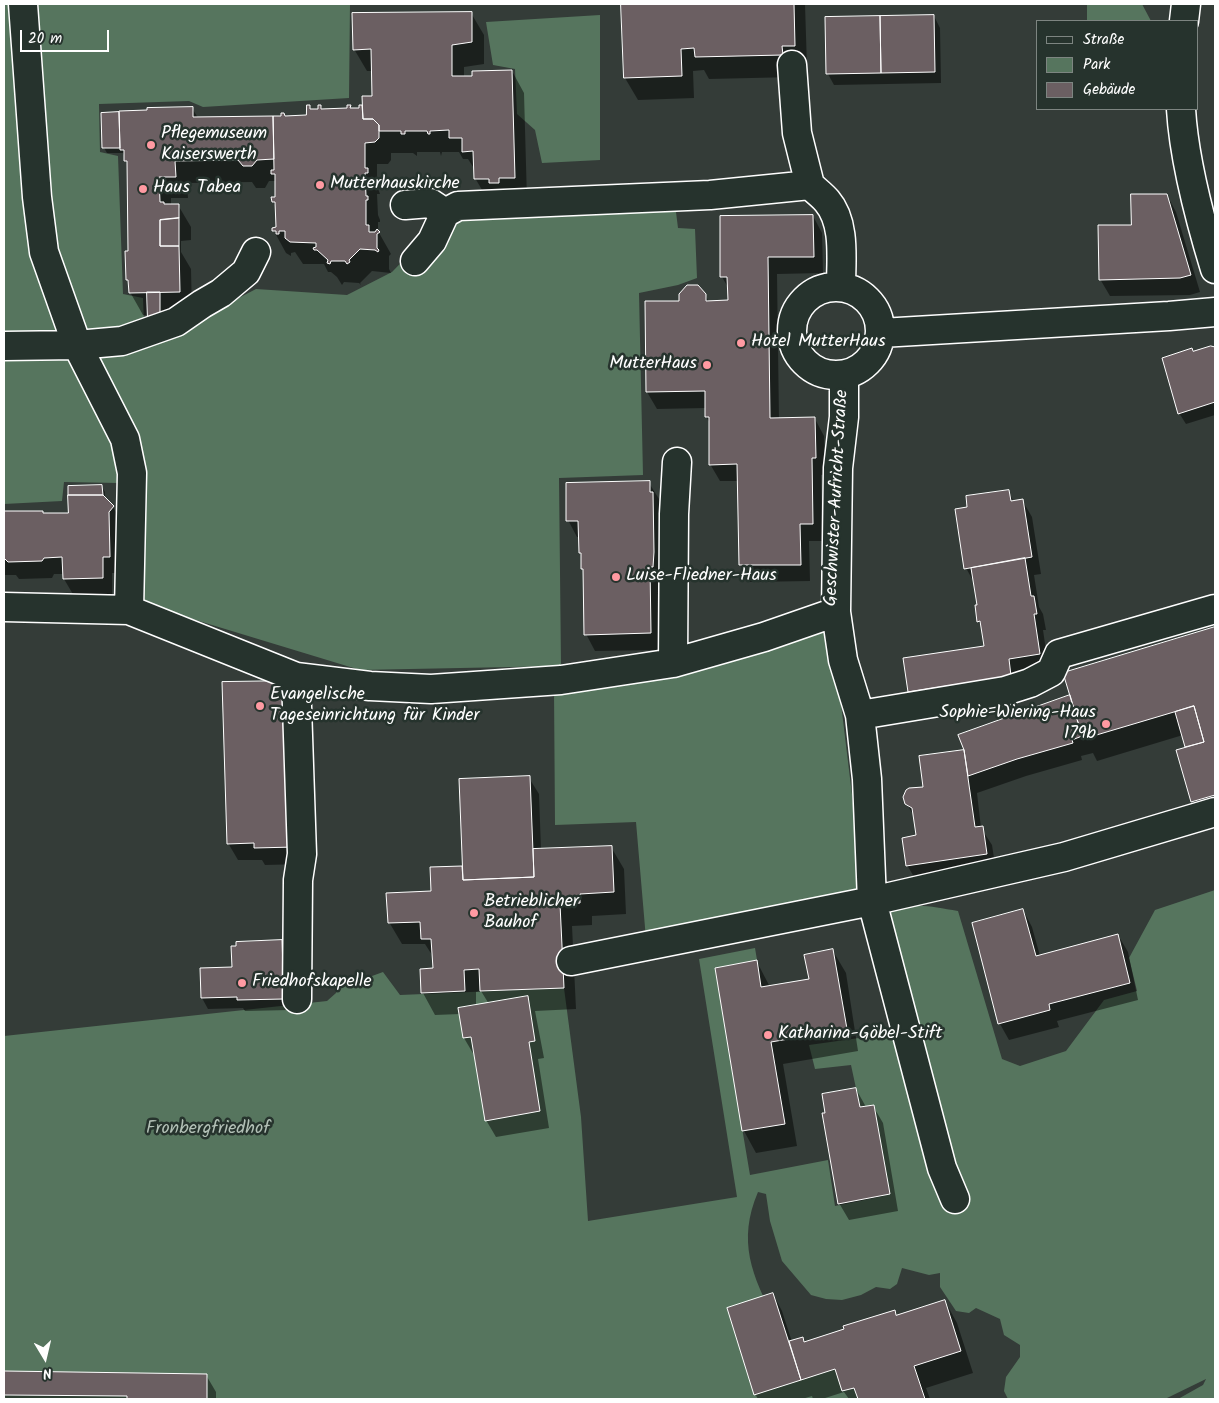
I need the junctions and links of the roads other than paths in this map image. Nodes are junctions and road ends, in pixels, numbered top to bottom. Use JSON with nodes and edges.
{"nodes":[{"id":1,"x":23,"y":4,"type":"edge"},
{"id":2,"x":1186,"y":4,"type":"edge"},
{"id":3,"x":1184,"y":20,"type":"edge"},
{"id":4,"x":792,"y":65,"type":"dead end"},
{"id":5,"x":1181,"y":110,"type":"edge"},
{"id":6,"x":810,"y":185,"type":"junction"},
{"id":7,"x":405,"y":205,"type":"dead end"},
{"id":8,"x":445,"y":213,"type":"junction"},
{"id":9,"x":256,"y":252,"type":"dead end"},
{"id":10,"x":415,"y":261,"type":"dead end"},
{"id":11,"x":1215,"y":269,"type":"edge"},
{"id":12,"x":841,"y":287,"type":"junction"},
{"id":13,"x":1215,"y":312,"type":"edge"},
{"id":14,"x":881,"y":333,"type":"junction"},
{"id":15,"x":77,"y":345,"type":"junction"},
{"id":16,"x":4,"y":346,"type":"edge"},
{"id":17,"x":844,"y":375,"type":"junction"},
{"id":18,"x":677,"y":462,"type":"dead end"},
{"id":19,"x":4,"y":607,"type":"edge"},
{"id":20,"x":1215,"y":609,"type":"edge"},
{"id":21,"x":130,"y":610,"type":"junction"},
{"id":22,"x":836,"y":612,"type":"junction"},
{"id":23,"x":673,"y":663,"type":"junction"},
{"id":24,"x":296,"y":677,"type":"junction"},
{"id":25,"x":860,"y":715,"type":"junction"},
{"id":26,"x":1215,"y":812,"type":"edge"},
{"id":27,"x":872,"y":901,"type":"junction"},
{"id":28,"x":571,"y":961,"type":"dead end"},
{"id":29,"x":297,"y":999,"type":"dead end"},
{"id":30,"x":955,"y":1199,"type":"dead end"}],
"edges":[{"from":1,"to":15,"type":"street"},
{"from":2,"to":3,"type":"street"},
{"from":4,"to":6,"type":"street"},
{"from":5,"to":11,"type":"street"},
{"from":6,"to":8,"type":"street"},
{"from":6,"to":12,"type":"street"},
{"from":7,"to":8,"type":"street"},
{"from":8,"to":10,"type":"street"},
{"from":9,"to":15,"type":"street"},
{"from":12,"to":14,"type":"street"},
{"from":12,"to":17,"type":"street","name":"Geschwister-Aufricht-Straße"},
{"from":13,"to":14,"type":"street"},
{"from":14,"to":17,"type":"street","name":"Geschwister-Aufricht-Straße"},
{"from":15,"to":16,"type":"street"},
{"from":15,"to":21,"type":"street"},
{"from":17,"to":22,"type":"street","name":"Geschwister-Aufricht-Straße"},
{"from":18,"to":23,"type":"street"},
{"from":19,"to":21,"type":"street","name":"Geschwister-Aufricht-Straße"},
{"from":20,"to":25,"type":"street"},
{"from":21,"to":24,"type":"street","name":"Geschwister-Aufricht-Straße"},
{"from":22,"to":23,"type":"street","name":"Geschwister-Aufricht-Straße"},
{"from":22,"to":25,"type":"street"},
{"from":23,"to":24,"type":"street","name":"Geschwister-Aufricht-Straße"},
{"from":24,"to":29,"type":"street"},
{"from":25,"to":27,"type":"street"},
{"from":26,"to":27,"type":"street"},
{"from":27,"to":28,"type":"street"},
{"from":27,"to":30,"type":"street"}]}
